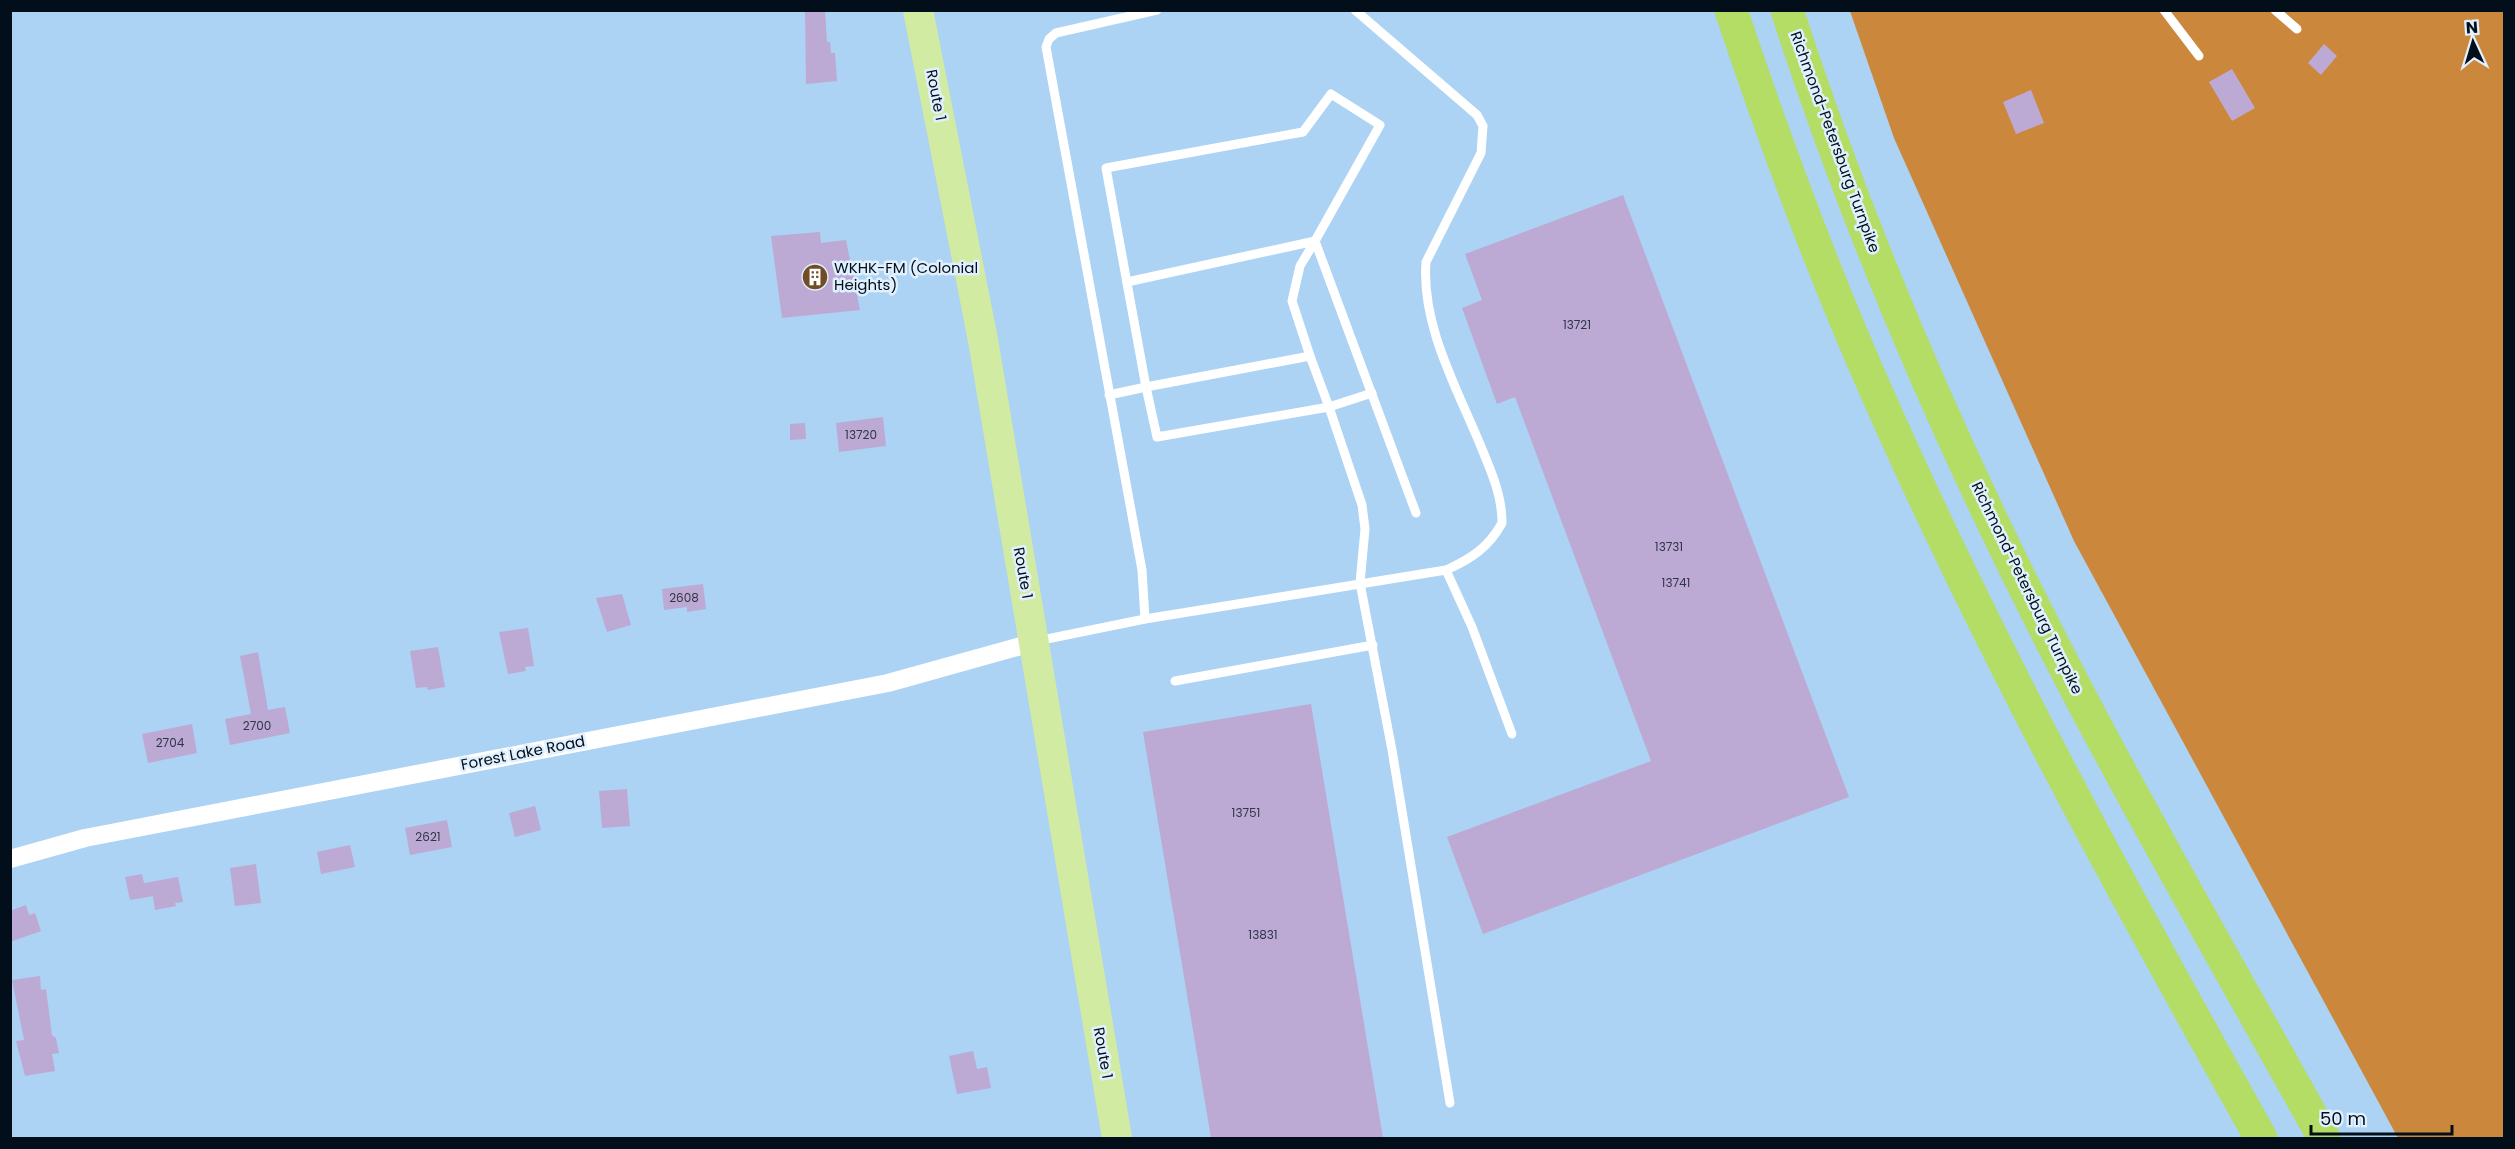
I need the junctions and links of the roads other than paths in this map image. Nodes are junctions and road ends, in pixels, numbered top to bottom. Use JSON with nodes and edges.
{"nodes":[{"id":1,"x":918,"y":10,"type":"edge"},
{"id":2,"x":1157,"y":10,"type":"edge"},
{"id":3,"x":1355,"y":10,"type":"edge"},
{"id":4,"x":1731,"y":10,"type":"edge"},
{"id":5,"x":1786,"y":10,"type":"edge"},
{"id":6,"x":2164,"y":10,"type":"edge"},
{"id":7,"x":2275,"y":10,"type":"edge"},
{"id":8,"x":2297,"y":29,"type":"dead end"},
{"id":9,"x":2199,"y":56,"type":"dead end"},
{"id":10,"x":1315,"y":241,"type":"junction"},
{"id":11,"x":1127,"y":282,"type":"junction"},
{"id":12,"x":1310,"y":356,"type":"junction"},
{"id":13,"x":1146,"y":387,"type":"junction"},
{"id":14,"x":1372,"y":393,"type":"junction"},
{"id":15,"x":1109,"y":395,"type":"junction"},
{"id":16,"x":1329,"y":406,"type":"junction"},
{"id":17,"x":1416,"y":513,"type":"dead end"},
{"id":18,"x":1446,"y":570,"type":"junction"},
{"id":19,"x":1360,"y":583,"type":"junction"},
{"id":20,"x":1145,"y":619,"type":"junction"},
{"id":21,"x":1035,"y":642,"type":"junction"},
{"id":22,"x":1373,"y":645,"type":"junction"},
{"id":23,"x":1174,"y":681,"type":"dead end"},
{"id":24,"x":1512,"y":734,"type":"dead end"},
{"id":25,"x":10,"y":859,"type":"edge"},
{"id":26,"x":1450,"y":1102,"type":"dead end"},
{"id":27,"x":1117,"y":1138,"type":"edge"},
{"id":28,"x":2260,"y":1138,"type":"edge"},
{"id":29,"x":2324,"y":1138,"type":"edge"}],
"edges":[{"from":1,"to":21,"type":"main road","name":"Route 1"},
{"from":2,"to":15,"type":"lane"},
{"from":3,"to":18,"type":"lane"},
{"from":4,"to":28,"type":"highway"},
{"from":5,"to":29,"type":"highway","name":"Richmond-Petersburg Turnpike"},
{"from":6,"to":9,"type":"lane"},
{"from":7,"to":8,"type":"lane"},
{"from":10,"to":11,"type":"lane"},
{"from":10,"to":11,"type":"lane"},
{"from":10,"to":12,"type":"lane"},
{"from":10,"to":14,"type":"lane"},
{"from":11,"to":13,"type":"lane"},
{"from":12,"to":13,"type":"lane"},
{"from":12,"to":16,"type":"lane"},
{"from":13,"to":15,"type":"lane"},
{"from":13,"to":16,"type":"lane"},
{"from":14,"to":16,"type":"lane"},
{"from":14,"to":17,"type":"lane"},
{"from":15,"to":20,"type":"lane"},
{"from":16,"to":19,"type":"lane"},
{"from":18,"to":19,"type":"lane"},
{"from":18,"to":24,"type":"lane"},
{"from":19,"to":20,"type":"lane"},
{"from":19,"to":22,"type":"lane"},
{"from":20,"to":21,"type":"lane"},
{"from":21,"to":25,"type":"street","name":"Forest Lake Road"},
{"from":21,"to":27,"type":"main road","name":"Route 1"},
{"from":22,"to":23,"type":"lane"},
{"from":22,"to":26,"type":"lane"}]}
